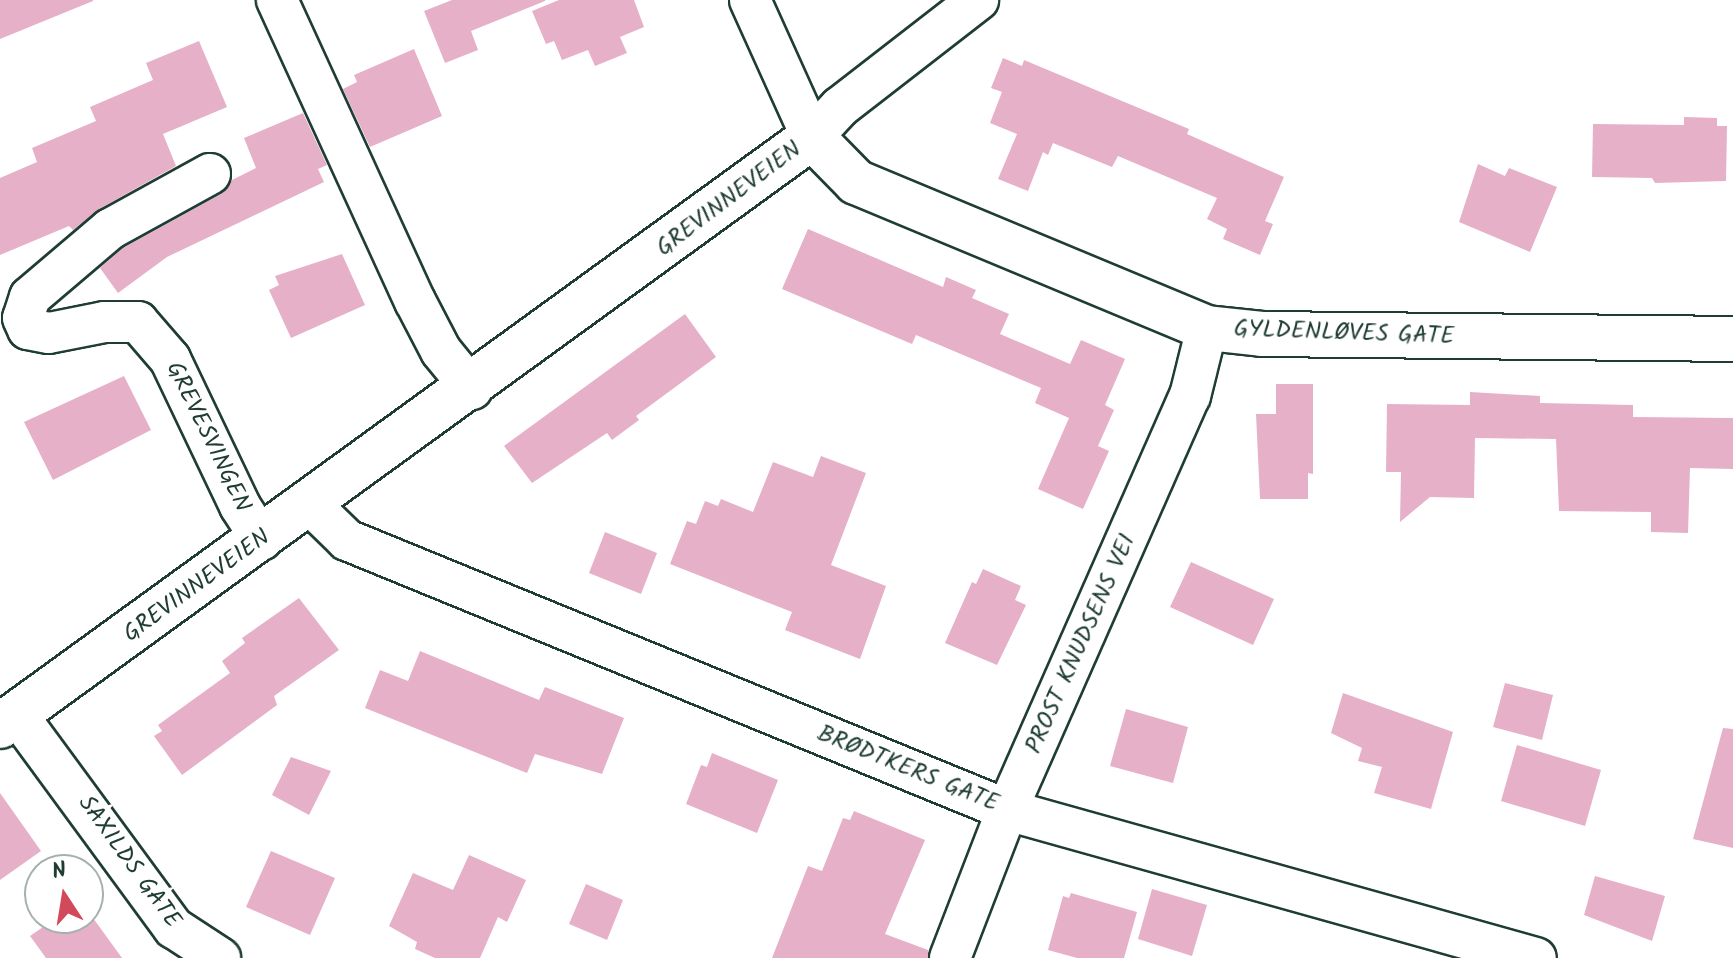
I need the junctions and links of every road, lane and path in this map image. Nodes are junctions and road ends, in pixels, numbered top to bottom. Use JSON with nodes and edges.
{"nodes":[{"id":1,"x":277,"y":0,"type":"edge"},
{"id":2,"x":750,"y":0,"type":"edge"},
{"id":3,"x":978,"y":0,"type":"edge"},
{"id":4,"x":812,"y":137,"type":"junction"},
{"id":5,"x":210,"y":174,"type":"dead end"},
{"id":6,"x":1207,"y":328,"type":"junction"},
{"id":7,"x":1733,"y":339,"type":"edge"},
{"id":8,"x":472,"y":389,"type":"junction"},
{"id":9,"x":311,"y":505,"type":"junction"},
{"id":10,"x":262,"y":540,"type":"junction"},
{"id":11,"x":9,"y":721,"type":"edge"},
{"id":12,"x":1007,"y":810,"type":"junction"},
{"id":13,"x":220,"y":958,"type":"edge"},
{"id":14,"x":950,"y":958,"type":"edge"},
{"id":15,"x":1536,"y":958,"type":"edge"}],
"edges":[{"from":1,"to":8,"type":"street"},
{"from":2,"to":4,"type":"street"},
{"from":3,"to":4,"type":"street","name":"GREVINNEVEIEN"},
{"from":4,"to":6,"type":"main road","name":"GYLDENLØVES GATE"},
{"from":4,"to":8,"type":"main road","name":"GREVINNEVEIEN"},
{"from":5,"to":10,"type":"street","name":"GREVESVINGEN"},
{"from":6,"to":7,"type":"main road","name":"GYLDENLØVES GATE"},
{"from":6,"to":12,"type":"street","name":"PROST KNUDSENS VEI"},
{"from":8,"to":9,"type":"main road","name":"GREVINNEVEIEN"},
{"from":9,"to":10,"type":"main road","name":"GREVINNEVEIEN"},
{"from":9,"to":12,"type":"street","name":"BRØDTKERS GATE"},
{"from":10,"to":11,"type":"main road","name":"GREVINNEVEIEN"},
{"from":11,"to":13,"type":"street","name":"SAXILDS GATE"},
{"from":12,"to":14,"type":"street","name":"PROST KNUDSENS VEI"},
{"from":12,"to":15,"type":"street","name":"BRØDTKERS GATE"}]}
